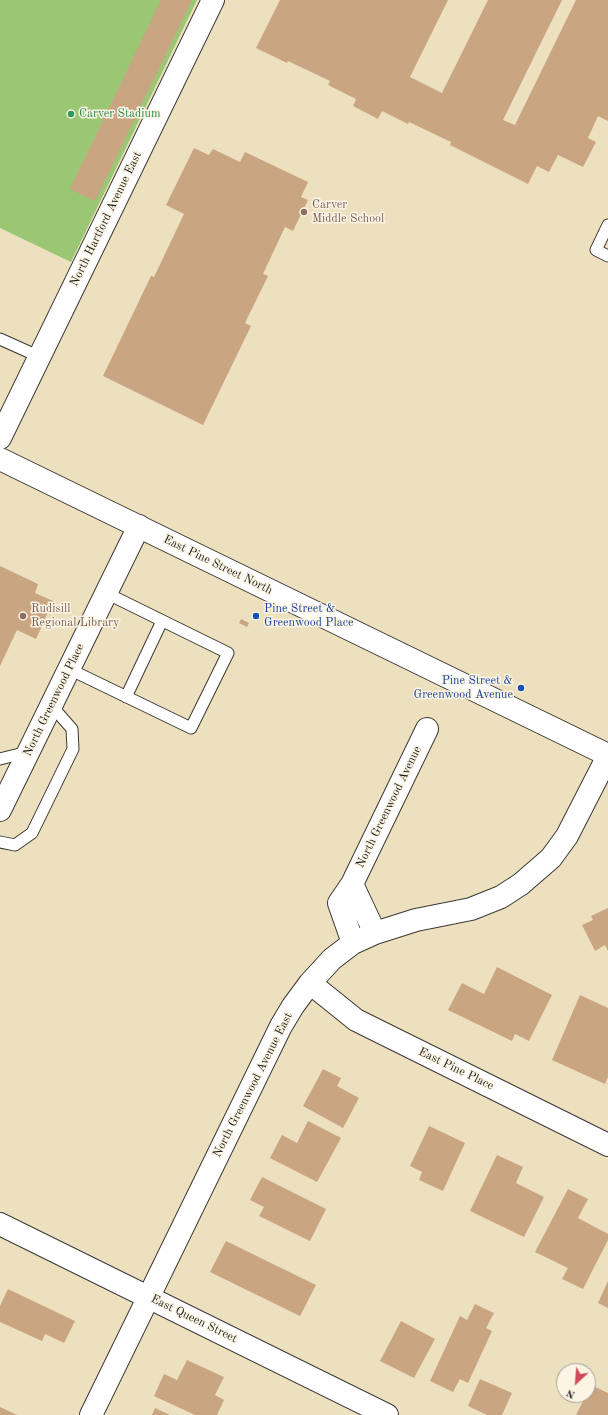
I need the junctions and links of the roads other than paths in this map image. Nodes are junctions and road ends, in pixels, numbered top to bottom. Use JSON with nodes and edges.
{"nodes":[{"id":1,"x":212,"y":0,"type":"edge"},
{"id":2,"x":608,"y":225,"type":"edge"},
{"id":3,"x":608,"y":256,"type":"edge"},
{"id":4,"x":0,"y":339,"type":"edge"},
{"id":5,"x":40,"y":357,"type":"junction"},
{"id":6,"x":0,"y":438,"type":"edge"},
{"id":7,"x":0,"y":459,"type":"edge"},
{"id":8,"x":139,"y":526,"type":"junction"},
{"id":9,"x":106,"y":593,"type":"junction"},
{"id":10,"x":162,"y":621,"type":"junction"},
{"id":11,"x":69,"y":669,"type":"junction"},
{"id":12,"x":126,"y":697,"type":"junction"},
{"id":13,"x":51,"y":705,"type":"junction"},
{"id":14,"x":427,"y":729,"type":"dead end"},
{"id":15,"x":28,"y":752,"type":"junction"},
{"id":16,"x":608,"y":756,"type":"edge"},
{"id":17,"x":0,"y":759,"type":"edge"},
{"id":18,"x":0,"y":810,"type":"edge"},
{"id":19,"x":0,"y":842,"type":"edge"},
{"id":20,"x":352,"y":884,"type":"junction"},
{"id":21,"x":375,"y":933,"type":"junction"},
{"id":22,"x":353,"y":943,"type":"junction"},
{"id":23,"x":310,"y":983,"type":"junction"},
{"id":24,"x":608,"y":1145,"type":"edge"},
{"id":25,"x":0,"y":1224,"type":"edge"},
{"id":26,"x":149,"y":1297,"type":"junction"},
{"id":27,"x":91,"y":1415,"type":"edge"},
{"id":28,"x":387,"y":1415,"type":"edge"}],
"edges":[{"from":1,"to":5,"type":"street","name":"North Hartford Avenue East"},
{"from":2,"to":3,"type":"lane"},
{"from":4,"to":5,"type":"lane"},
{"from":5,"to":6,"type":"street","name":"North Hartford Avenue East"},
{"from":7,"to":8,"type":"street","name":"East Pine Street North"},
{"from":8,"to":9,"type":"street","name":"North Greenwood Place"},
{"from":8,"to":16,"type":"street","name":"East Pine Street North"},
{"from":9,"to":10,"type":"lane"},
{"from":9,"to":11,"type":"street","name":"North Greenwood Place"},
{"from":10,"to":12,"type":"lane"},
{"from":10,"to":12,"type":"lane"},
{"from":11,"to":12,"type":"lane"},
{"from":11,"to":13,"type":"street","name":"North Greenwood Place"},
{"from":13,"to":15,"type":"street","name":"North Greenwood Place"},
{"from":13,"to":19,"type":"lane"},
{"from":14,"to":20,"type":"street","name":"North Greenwood Avenue"},
{"from":15,"to":17,"type":"lane"},
{"from":15,"to":18,"type":"street","name":"North Greenwood Place"},
{"from":16,"to":21,"type":"street","name":"North Greenwood Avenue East"},
{"from":20,"to":21,"type":"street"},
{"from":20,"to":22,"type":"street","name":"North Greenwood Avenue"},
{"from":21,"to":22,"type":"street","name":"North Greenwood Avenue East"},
{"from":22,"to":23,"type":"street","name":"North Greenwood Avenue East"},
{"from":23,"to":24,"type":"street","name":"East Pine Place"},
{"from":23,"to":26,"type":"street","name":"North Greenwood Avenue East"},
{"from":25,"to":26,"type":"street","name":"East Queen Street"},
{"from":26,"to":27,"type":"street","name":"North Greenwood Avenue East"},
{"from":26,"to":28,"type":"street","name":"East Queen Street"}]}
